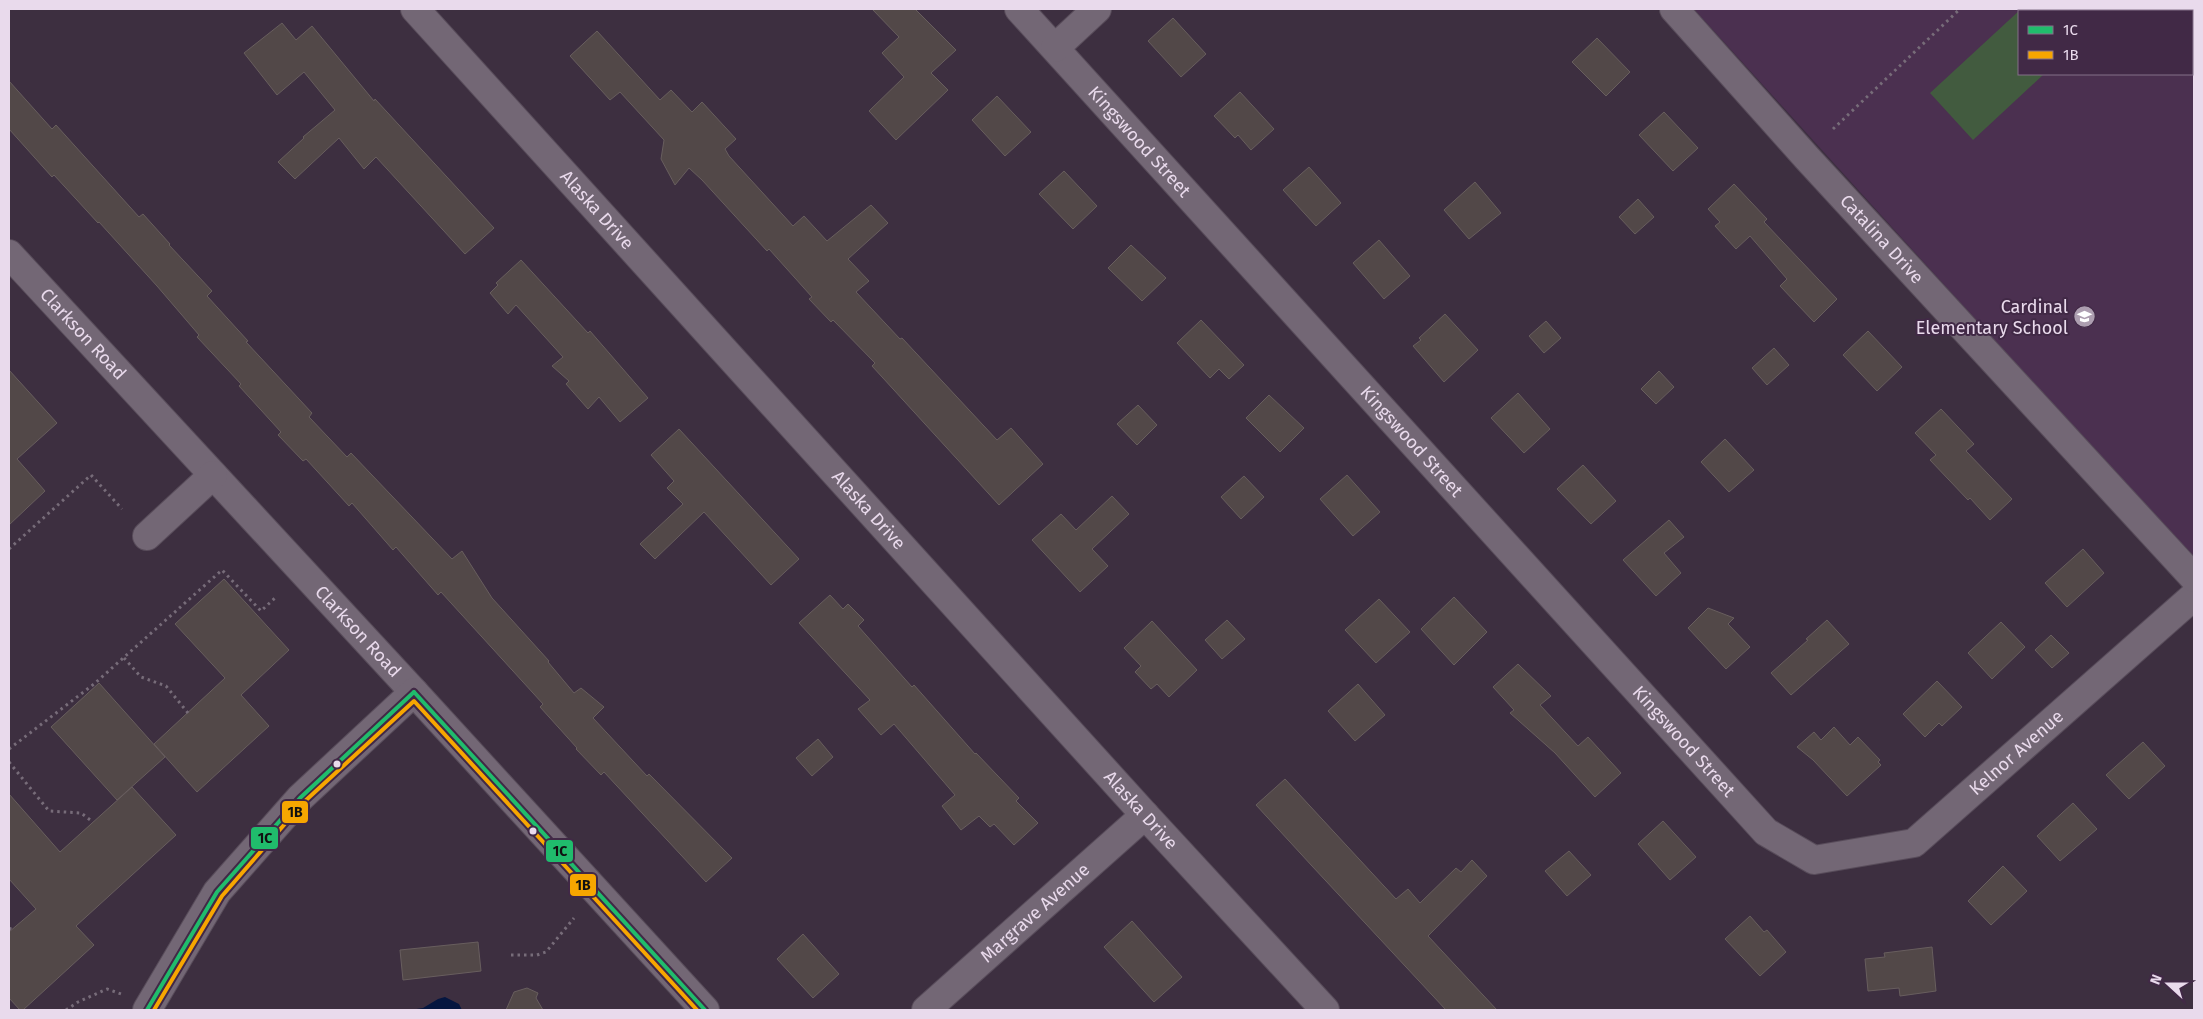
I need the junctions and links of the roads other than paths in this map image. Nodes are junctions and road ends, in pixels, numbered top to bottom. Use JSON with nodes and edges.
{"nodes":[{"id":1,"x":415,"y":9,"type":"edge"},
{"id":2,"x":1019,"y":9,"type":"edge"},
{"id":3,"x":1097,"y":9,"type":"edge"},
{"id":4,"x":1674,"y":9,"type":"edge"},
{"id":5,"x":1054,"y":48,"type":"junction"},
{"id":6,"x":9,"y":254,"type":"edge"},
{"id":7,"x":213,"y":475,"type":"junction"},
{"id":8,"x":147,"y":536,"type":"dead end"},
{"id":9,"x":2194,"y":578,"type":"edge"},
{"id":10,"x":2194,"y":596,"type":"edge"},
{"id":11,"x":414,"y":692,"type":"junction"},
{"id":12,"x":1145,"y":815,"type":"junction"},
{"id":13,"x":1814,"y":860,"type":"joint"},
{"id":14,"x":147,"y":1010,"type":"edge"},
{"id":15,"x":705,"y":1010,"type":"edge"},
{"id":16,"x":926,"y":1010,"type":"edge"},
{"id":17,"x":1325,"y":1010,"type":"edge"}],
"edges":[{"from":1,"to":12,"type":"street","name":"Alaska Drive"},
{"from":2,"to":5,"type":"street","name":"Kingswood Street"},
{"from":3,"to":5,"type":"street"},
{"from":4,"to":9,"type":"street","name":"Catalina Drive"},
{"from":5,"to":13,"type":"street","name":"Kingswood Street"},
{"from":6,"to":7,"type":"street","name":"Clarkson Road"},
{"from":7,"to":8,"type":"street"},
{"from":7,"to":11,"type":"street","name":"Clarkson Road"},
{"from":10,"to":13,"type":"street","name":"Kelnor Avenue"},
{"from":11,"to":14,"type":"street"},
{"from":11,"to":15,"type":"street","name":"Clarkson Road"},
{"from":12,"to":16,"type":"street","name":"Margrave Avenue"},
{"from":12,"to":17,"type":"street","name":"Alaska Drive"}]}
